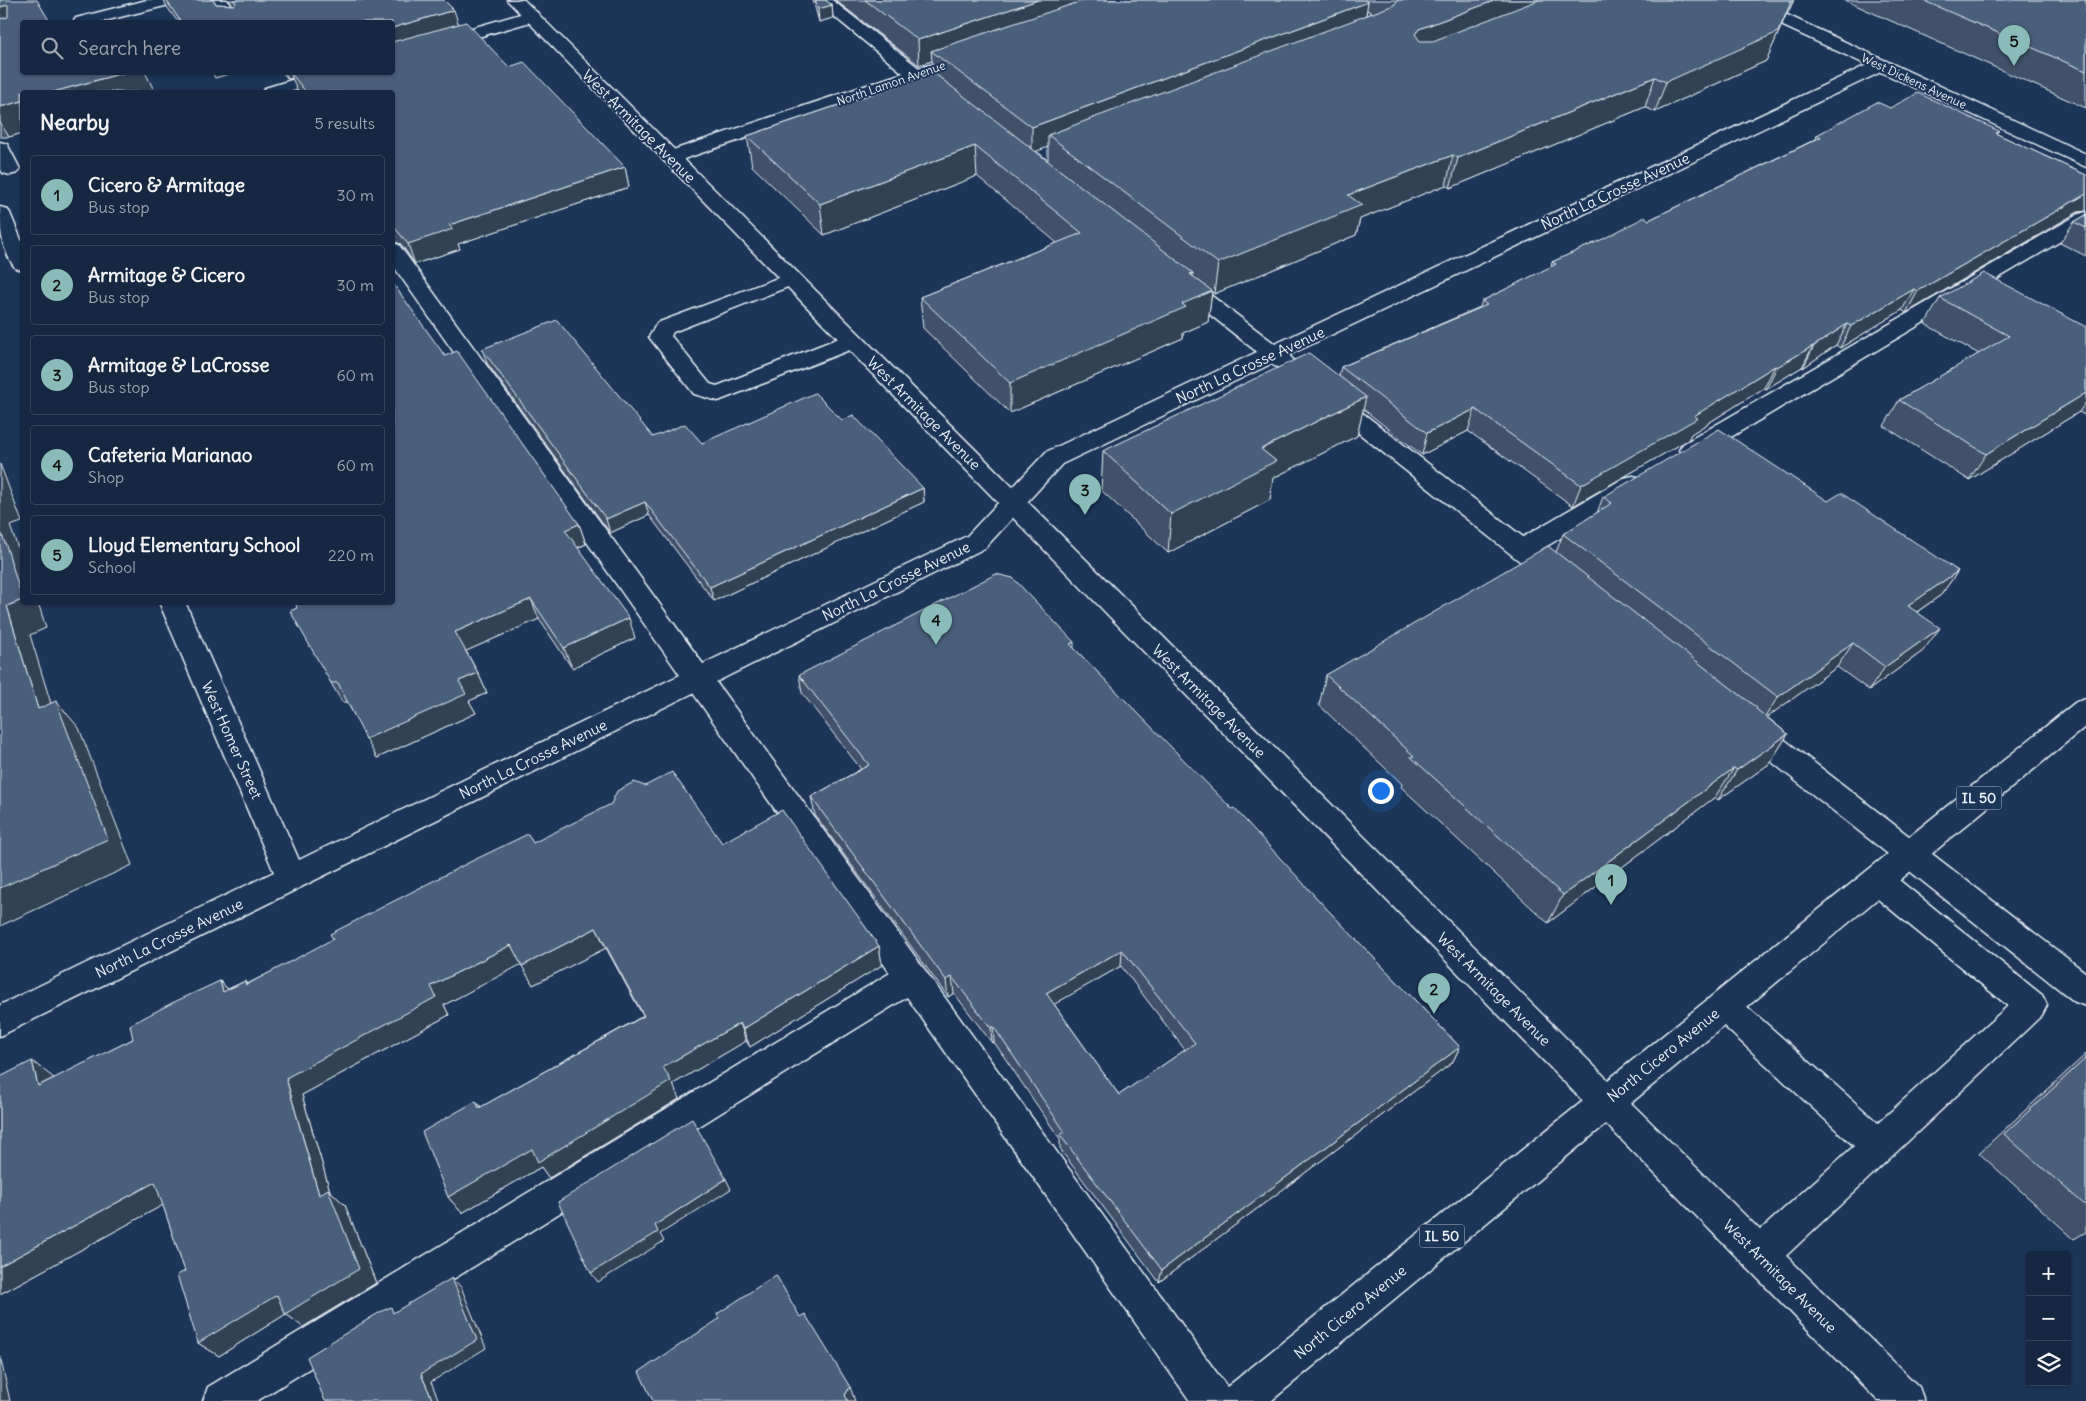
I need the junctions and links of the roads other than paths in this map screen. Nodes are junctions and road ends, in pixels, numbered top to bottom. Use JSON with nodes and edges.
{"nodes":[{"id":1,"x":167,"y":0,"type":"edge"},
{"id":2,"x":219,"y":0,"type":"edge"},
{"id":3,"x":515,"y":0,"type":"edge"},
{"id":4,"x":822,"y":0,"type":"edge"},
{"id":5,"x":1742,"y":0,"type":"edge"},
{"id":6,"x":531,"y":16,"type":"junction"},
{"id":7,"x":90,"y":20,"type":"edge"},
{"id":8,"x":233,"y":20,"type":"edge"},
{"id":9,"x":395,"y":56,"type":"edge"},
{"id":10,"x":943,"y":65,"type":"edge"},
{"id":11,"x":1881,"y":65,"type":"junction"},
{"id":12,"x":916,"y":74,"type":"junction"},
{"id":13,"x":269,"y":75,"type":"edge"},
{"id":14,"x":330,"y":75,"type":"edge"},
{"id":15,"x":276,"y":90,"type":"edge"},
{"id":16,"x":283,"y":90,"type":"edge"},
{"id":17,"x":970,"y":117,"type":"edge"},
{"id":18,"x":0,"y":148,"type":"edge"},
{"id":19,"x":671,"y":157,"type":"junction"},
{"id":20,"x":2086,"y":161,"type":"edge"},
{"id":21,"x":11,"y":169,"type":"edge"},
{"id":22,"x":0,"y":213,"type":"edge"},
{"id":23,"x":2086,"y":218,"type":"edge"},
{"id":24,"x":395,"y":253,"type":"edge"},
{"id":25,"x":20,"y":259,"type":"edge"},
{"id":26,"x":1162,"y":267,"type":"edge"},
{"id":27,"x":791,"y":279,"type":"junction"},
{"id":28,"x":852,"y":341,"type":"junction"},
{"id":29,"x":1273,"y":354,"type":"junction"},
{"id":30,"x":1676,"y":459,"type":"edge"},
{"id":31,"x":1650,"y":474,"type":"edge"},
{"id":32,"x":1013,"y":502,"type":"junction"},
{"id":33,"x":1522,"y":549,"type":"junction"},
{"id":34,"x":1576,"y":592,"type":"edge"},
{"id":35,"x":173,"y":605,"type":"edge"},
{"id":36,"x":698,"y":678,"type":"junction"},
{"id":37,"x":2086,"y":710,"type":"edge"},
{"id":38,"x":1732,"y":714,"type":"edge"},
{"id":39,"x":1910,"y":854,"type":"junction"},
{"id":40,"x":292,"y":878,"type":"junction"},
{"id":41,"x":1878,"y":881,"type":"junction"},
{"id":42,"x":912,"y":977,"type":"junction"},
{"id":43,"x":2086,"y":992,"type":"edge"},
{"id":44,"x":1724,"y":1006,"type":"junction"},
{"id":45,"x":0,"y":1021,"type":"edge"},
{"id":46,"x":1606,"y":1102,"type":"junction"},
{"id":47,"x":1880,"y":1146,"type":"junction"},
{"id":48,"x":1760,"y":1255,"type":"junction"},
{"id":49,"x":222,"y":1401,"type":"edge"},
{"id":50,"x":1213,"y":1401,"type":"edge"},
{"id":51,"x":1241,"y":1401,"type":"edge"},
{"id":52,"x":1905,"y":1401,"type":"edge"}],
"edges":[{"from":1,"to":7,"type":"street"},
{"from":2,"to":8,"type":"street"},
{"from":3,"to":6,"type":"street","name":"West Armitage Avenue"},
{"from":4,"to":12,"type":"street"},
{"from":5,"to":11,"type":"street","name":"West Dickens Avenue"},
{"from":6,"to":9,"type":"street"},
{"from":6,"to":19,"type":"street","name":"West Armitage Avenue"},
{"from":10,"to":12,"type":"street","name":"North Lamon Avenue"},
{"from":11,"to":20,"type":"street","name":"West Dickens Avenue"},
{"from":11,"to":29,"type":"street","name":"North La Crosse Avenue"},
{"from":12,"to":17,"type":"street"},
{"from":12,"to":19,"type":"street","name":"North Lamon Avenue"},
{"from":13,"to":15,"type":"street"},
{"from":14,"to":16,"type":"street"},
{"from":18,"to":21,"type":"street"},
{"from":19,"to":27,"type":"street","name":"West Armitage Avenue"},
{"from":22,"to":25,"type":"street"},
{"from":23,"to":30,"type":"street"},
{"from":24,"to":36,"type":"street"},
{"from":26,"to":29,"type":"street"},
{"from":27,"to":28,"type":"street","name":"West Armitage Avenue"},
{"from":27,"to":28,"type":"street"},
{"from":28,"to":32,"type":"street","name":"West Armitage Avenue"},
{"from":29,"to":32,"type":"street","name":"North La Crosse Avenue"},
{"from":29,"to":33,"type":"street"},
{"from":31,"to":33,"type":"street"},
{"from":32,"to":36,"type":"street","name":"North La Crosse Avenue"},
{"from":32,"to":46,"type":"street","name":"West Armitage Avenue"},
{"from":33,"to":34,"type":"street"},
{"from":35,"to":40,"type":"street","name":"West Homer Street"},
{"from":36,"to":40,"type":"street","name":"North La Crosse Avenue"},
{"from":36,"to":42,"type":"street"},
{"from":37,"to":39,"type":"street","name":"North Cicero Avenue","number":"IL 50"},
{"from":38,"to":39,"type":"street"},
{"from":39,"to":41,"type":"street","name":"North Cicero Avenue","number":"IL 50"},
{"from":39,"to":43,"type":"street"},
{"from":40,"to":45,"type":"street","name":"North La Crosse Avenue"},
{"from":41,"to":44,"type":"street","name":"North Cicero Avenue","number":"IL 50"},
{"from":41,"to":47,"type":"street"},
{"from":42,"to":49,"type":"street"},
{"from":42,"to":50,"type":"street"},
{"from":44,"to":46,"type":"street","name":"North Cicero Avenue","number":"IL 50"},
{"from":44,"to":47,"type":"street"},
{"from":46,"to":48,"type":"street","name":"West Armitage Avenue"},
{"from":46,"to":51,"type":"street","name":"North Cicero Avenue","number":"IL 50"},
{"from":47,"to":48,"type":"street"},
{"from":48,"to":52,"type":"street","name":"West Armitage Avenue"}]}
